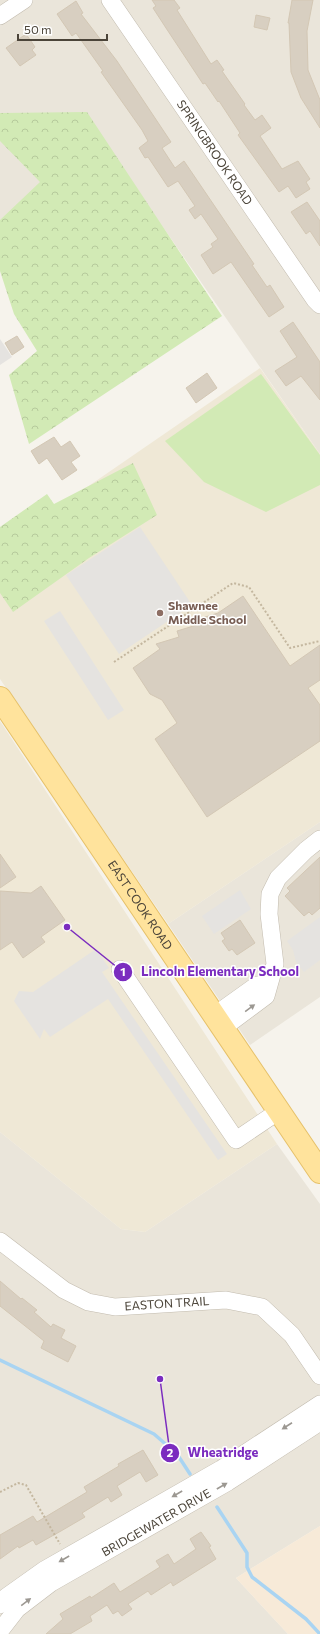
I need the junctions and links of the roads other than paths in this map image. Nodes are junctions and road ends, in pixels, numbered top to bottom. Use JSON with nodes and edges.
{"nodes":[{"id":1,"x":24,"y":0,"type":"edge"},
{"id":2,"x":110,"y":0,"type":"edge"},
{"id":3,"x":0,"y":16,"type":"edge"},
{"id":4,"x":320,"y":305,"type":"edge"},
{"id":5,"x":0,"y":698,"type":"edge"},
{"id":6,"x":320,"y":839,"type":"edge"},
{"id":7,"x":120,"y":969,"type":"dead end"},
{"id":8,"x":219,"y":1021,"type":"junction"},
{"id":9,"x":279,"y":1111,"type":"junction"},
{"id":10,"x":320,"y":1172,"type":"edge"},
{"id":11,"x":0,"y":1240,"type":"edge"},
{"id":12,"x":320,"y":1376,"type":"edge"},
{"id":13,"x":320,"y":1404,"type":"edge"},
{"id":14,"x":320,"y":1422,"type":"edge"},
{"id":15,"x":0,"y":1605,"type":"edge"},
{"id":16,"x":0,"y":1631,"type":"edge"}],
"edges":[{"from":1,"to":3,"type":"street"},
{"from":2,"to":4,"type":"street","name":"SPRINGBROOK ROAD"},
{"from":5,"to":8,"type":"main road","name":"EAST COOK ROAD"},
{"from":6,"to":8,"type":"street"},
{"from":7,"to":9,"type":"street"},
{"from":8,"to":9,"type":"main road","name":"EAST COOK ROAD"},
{"from":9,"to":10,"type":"main road","name":"EAST COOK ROAD"},
{"from":11,"to":12,"type":"street","name":"EASTON TRAIL"},
{"from":13,"to":15,"type":"street","name":"BRIDGEWATER DRIVE","one_way":true},
{"from":16,"to":14,"type":"street","name":"BRIDGEWATER DRIVE","one_way":true}]}
